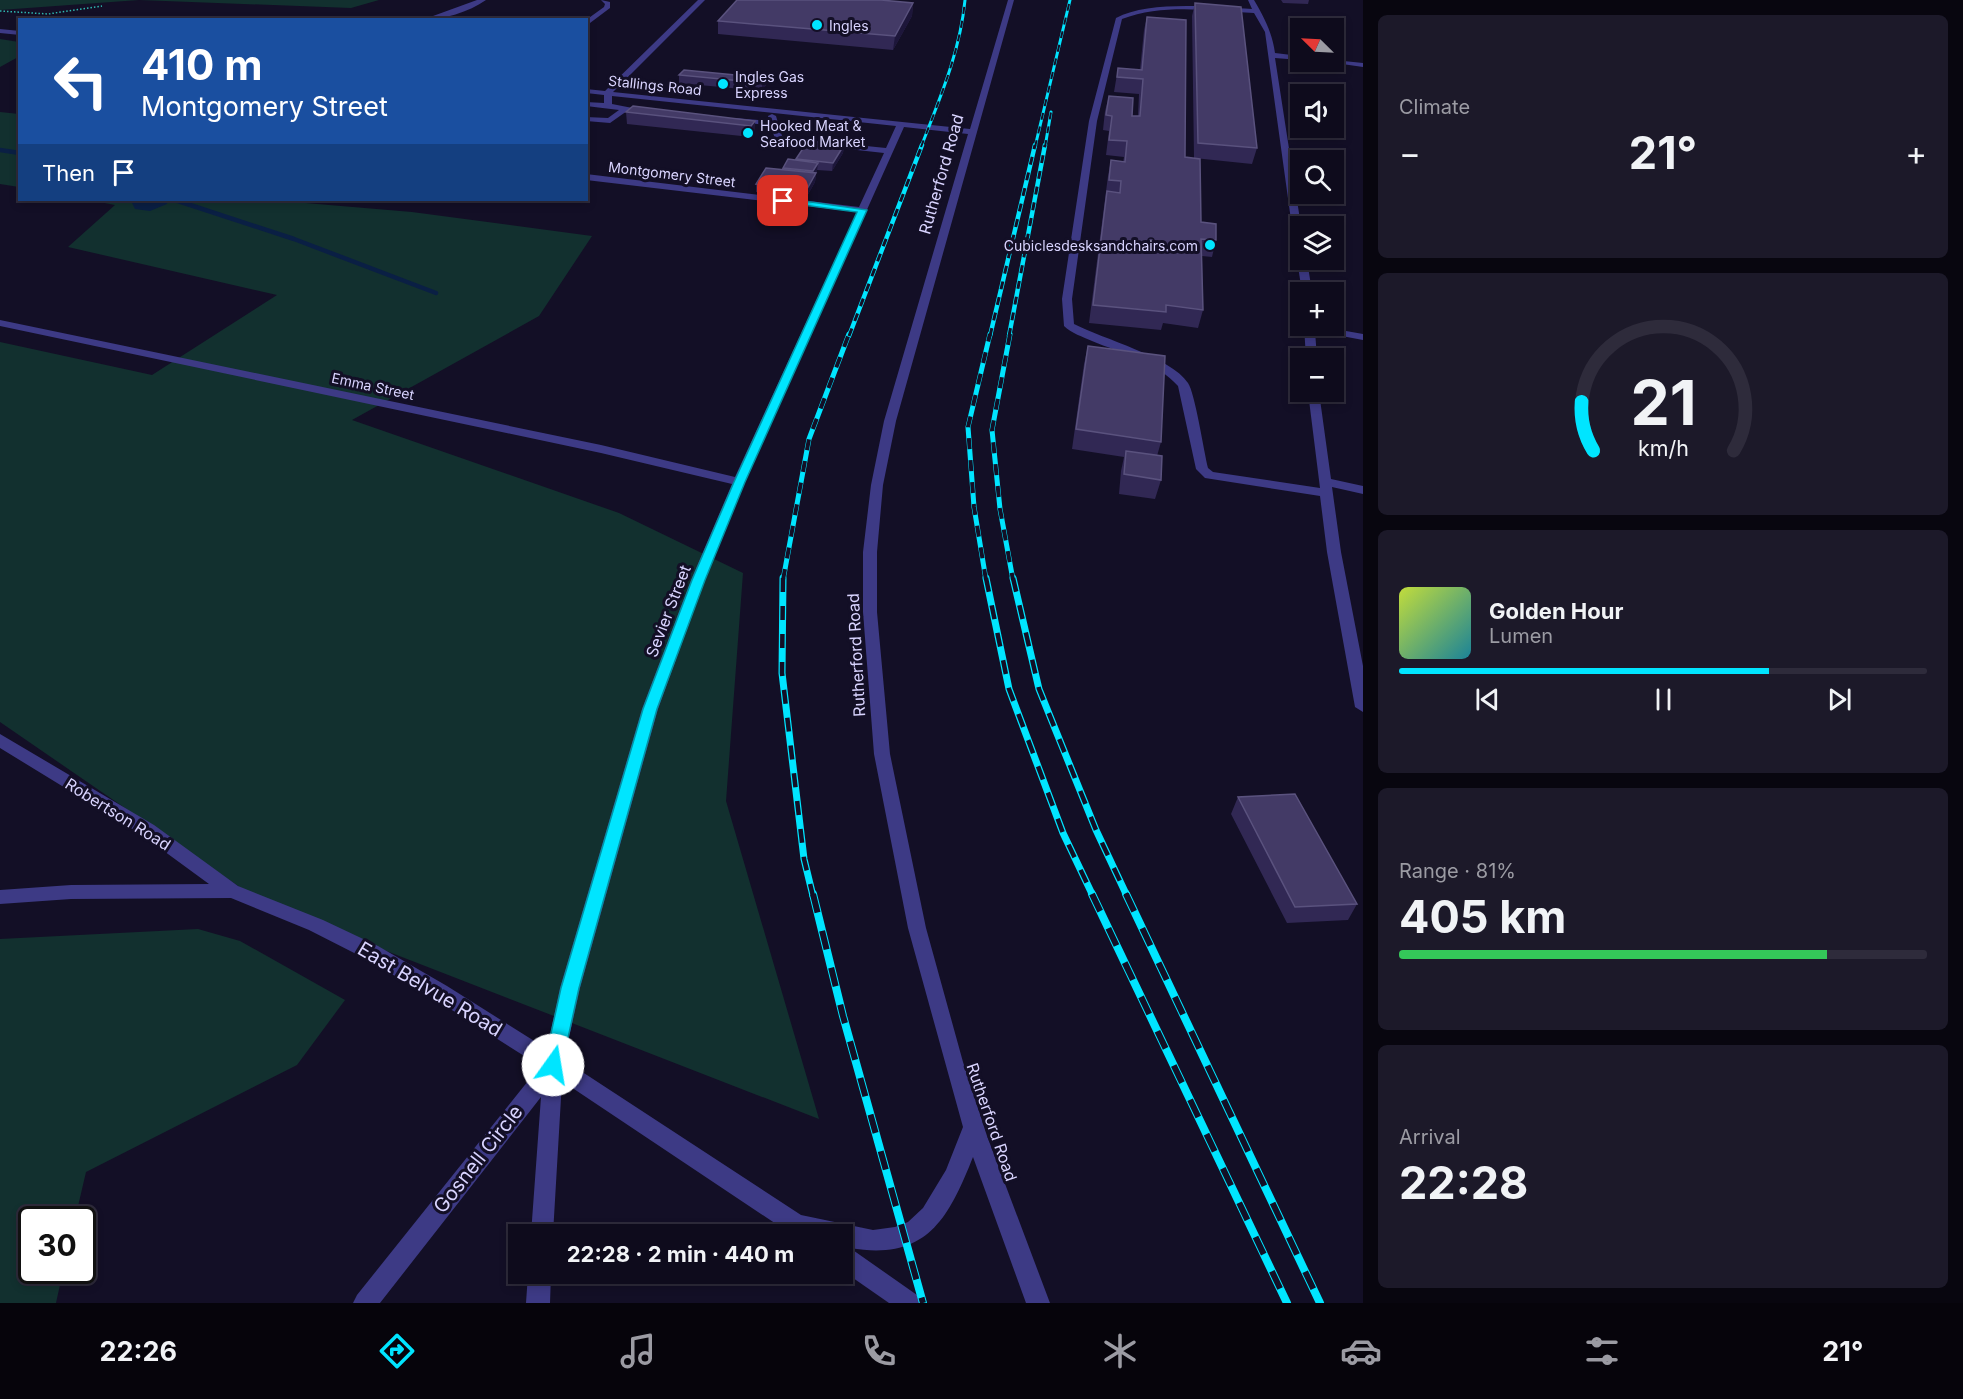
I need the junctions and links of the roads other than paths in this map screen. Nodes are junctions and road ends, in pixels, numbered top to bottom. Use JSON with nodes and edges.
{"nodes":[{"id":1,"x":483,"y":0,"type":"edge"},
{"id":2,"x":604,"y":0,"type":"edge"},
{"id":3,"x":702,"y":0,"type":"edge"},
{"id":4,"x":1011,"y":0,"type":"edge"},
{"id":5,"x":1251,"y":0,"type":"edge"},
{"id":6,"x":1258,"y":11,"type":"junction"},
{"id":7,"x":432,"y":18,"type":"edge"},
{"id":8,"x":588,"y":22,"type":"edge"},
{"id":9,"x":0,"y":31,"type":"edge"},
{"id":10,"x":18,"y":33,"type":"edge"},
{"id":11,"x":1272,"y":55,"type":"junction"},
{"id":12,"x":1290,"y":57,"type":"edge"},
{"id":13,"x":1344,"y":63,"type":"edge"},
{"id":14,"x":1363,"y":65,"type":"edge"},
{"id":15,"x":588,"y":91,"type":"edge"},
{"id":16,"x":607,"y":93,"type":"junction"},
{"id":17,"x":588,"y":104,"type":"edge"},
{"id":18,"x":607,"y":106,"type":"junction"},
{"id":19,"x":626,"y":109,"type":"junction"},
{"id":20,"x":772,"y":111,"type":"junction"},
{"id":21,"x":654,"y":112,"type":"edge"},
{"id":22,"x":588,"y":119,"type":"edge"},
{"id":23,"x":725,"y":119,"type":"edge"},
{"id":24,"x":773,"y":124,"type":"junction"},
{"id":25,"x":901,"y":124,"type":"junction"},
{"id":26,"x":972,"y":132,"type":"junction"},
{"id":27,"x":889,"y":151,"type":"junction"},
{"id":28,"x":588,"y":177,"type":"edge"},
{"id":29,"x":862,"y":210,"type":"junction"},
{"id":30,"x":1295,"y":216,"type":"edge"},
{"id":31,"x":0,"y":322,"type":"edge"},
{"id":32,"x":1344,"y":333,"type":"edge"},
{"id":33,"x":1363,"y":337,"type":"edge"},
{"id":34,"x":1315,"y":402,"type":"edge"},
{"id":35,"x":739,"y":482,"type":"junction"},
{"id":36,"x":1326,"y":487,"type":"junction"},
{"id":37,"x":1363,"y":490,"type":"edge"},
{"id":38,"x":1363,"y":707,"type":"edge"},
{"id":39,"x":0,"y":740,"type":"edge"},
{"id":40,"x":232,"y":891,"type":"junction"},
{"id":41,"x":0,"y":897,"type":"edge"},
{"id":42,"x":553,"y":1065,"type":"junction"},
{"id":43,"x":973,"y":1128,"type":"junction"},
{"id":44,"x":543,"y":1224,"type":"edge"},
{"id":45,"x":795,"y":1224,"type":"edge"},
{"id":46,"x":853,"y":1239,"type":"edge"},
{"id":47,"x":853,"y":1264,"type":"edge"},
{"id":48,"x":539,"y":1284,"type":"edge"},
{"id":49,"x":365,"y":1303,"type":"edge"},
{"id":50,"x":538,"y":1303,"type":"edge"},
{"id":51,"x":909,"y":1303,"type":"edge"},
{"id":52,"x":1038,"y":1303,"type":"edge"}],
"edges":[{"from":1,"to":7,"type":"street"},
{"from":2,"to":8,"type":"street"},
{"from":3,"to":16,"type":"street"},
{"from":4,"to":26,"type":"street","name":"Rutherford Road"},
{"from":5,"to":6,"type":"street"},
{"from":6,"to":11,"type":"street"},
{"from":6,"to":36,"type":"street"},
{"from":9,"to":10,"type":"street"},
{"from":11,"to":12,"type":"street"},
{"from":11,"to":30,"type":"street"},
{"from":13,"to":14,"type":"street"},
{"from":15,"to":16,"type":"street","name":"Stallings Road"},
{"from":16,"to":18,"type":"street"},
{"from":16,"to":20,"type":"street","name":"Stallings Road"},
{"from":17,"to":18,"type":"street"},
{"from":18,"to":19,"type":"street"},
{"from":19,"to":21,"type":"street"},
{"from":19,"to":22,"type":"street"},
{"from":20,"to":24,"type":"street"},
{"from":20,"to":25,"type":"street","name":"Stallings Road"},
{"from":23,"to":24,"type":"street"},
{"from":24,"to":27,"type":"street"},
{"from":25,"to":26,"type":"street","name":"Stallings Road"},
{"from":25,"to":27,"type":"street","name":"Sevier Street"},
{"from":26,"to":43,"type":"street","name":"Rutherford Road"},
{"from":27,"to":29,"type":"street","name":"Sevier Street"},
{"from":28,"to":29,"type":"street","name":"Montgomery Street"},
{"from":29,"to":35,"type":"street","name":"Sevier Street"},
{"from":31,"to":35,"type":"street","name":"Emma Street"},
{"from":32,"to":33,"type":"street"},
{"from":34,"to":36,"type":"street"},
{"from":35,"to":42,"type":"street","name":"Sevier Street"},
{"from":36,"to":37,"type":"street"},
{"from":36,"to":38,"type":"street"},
{"from":39,"to":40,"type":"street","name":"Robertson Road"},
{"from":40,"to":41,"type":"street","name":"East Belvue Road"},
{"from":40,"to":42,"type":"street","name":"East Belvue Road"},
{"from":42,"to":44,"type":"street","name":"Gosnell Circle"},
{"from":42,"to":45,"type":"street","name":"East Belvue Road"},
{"from":42,"to":49,"type":"street","name":"Gosnell Circle"},
{"from":43,"to":46,"type":"street"},
{"from":43,"to":52,"type":"street","name":"Rutherford Road"},
{"from":47,"to":51,"type":"street"},
{"from":48,"to":50,"type":"street"}]}
